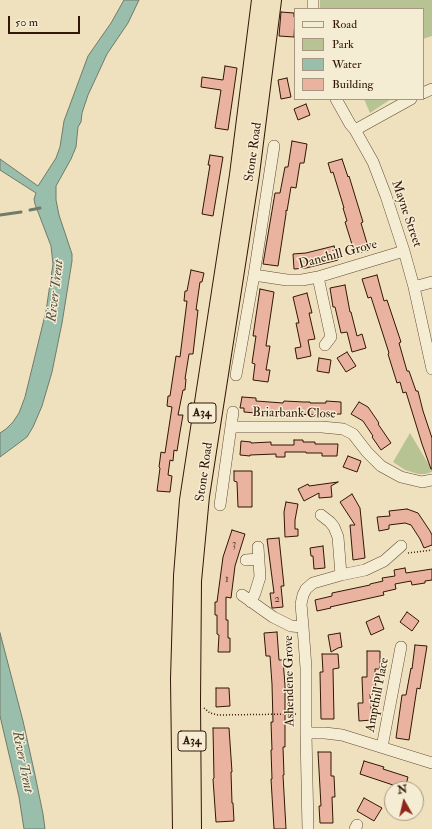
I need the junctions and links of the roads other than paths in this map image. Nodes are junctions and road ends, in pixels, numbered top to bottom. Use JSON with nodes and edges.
{"nodes":[{"id":1,"x":260,"y":0,"type":"edge"},
{"id":2,"x":273,"y":0,"type":"edge"},
{"id":3,"x":337,"y":100,"type":"edge"},
{"id":4,"x":408,"y":100,"type":"edge"},
{"id":5,"x":355,"y":130,"type":"junction"},
{"id":6,"x":275,"y":149,"type":"dead end"},
{"id":7,"x":404,"y":251,"type":"junction"},
{"id":8,"x":254,"y":275,"type":"junction"},
{"id":9,"x":318,"y":277,"type":"junction"},
{"id":10,"x":432,"y":282,"type":"edge"},
{"id":11,"x":414,"y":287,"type":"junction"},
{"id":12,"x":331,"y":341,"type":"dead end"},
{"id":13,"x":432,"y":369,"type":"edge"},
{"id":14,"x":239,"y":372,"type":"dead end"},
{"id":15,"x":233,"y":412,"type":"dead end"},
{"id":16,"x":231,"y":427,"type":"junction"},
{"id":17,"x":432,"y":480,"type":"edge"},
{"id":18,"x":220,"y":505,"type":"dead end"},
{"id":19,"x":321,"y":516,"type":"dead end"},
{"id":20,"x":401,"y":546,"type":"road end"},
{"id":21,"x":258,"y":547,"type":"dead end"},
{"id":22,"x":259,"y":559,"type":"junction"},
{"id":23,"x":246,"y":560,"type":"dead end"},
{"id":24,"x":341,"y":575,"type":"junction"},
{"id":25,"x":242,"y":595,"type":"dead end"},
{"id":26,"x":253,"y":597,"type":"junction"},
{"id":27,"x":303,"y":627,"type":"junction"},
{"id":28,"x":401,"y":647,"type":"dead end"},
{"id":29,"x":186,"y":653,"type":"junction"},
{"id":30,"x":306,"y":733,"type":"junction"},
{"id":31,"x":382,"y":747,"type":"junction"},
{"id":32,"x":432,"y":763,"type":"edge"},
{"id":33,"x":181,"y":829,"type":"edge"},
{"id":34,"x":193,"y":829,"type":"edge"},
{"id":35,"x":308,"y":829,"type":"edge"}],
"edges":[{"from":1,"to":29,"type":"highway","name":"Stone Road","number":"A34"},
{"from":2,"to":29,"type":"highway","name":"Stone Road","number":"A34"},
{"from":3,"to":5,"type":"street","name":"Mayne Street"},
{"from":4,"to":5,"type":"street"},
{"from":5,"to":7,"type":"street","name":"Mayne Street"},
{"from":6,"to":8,"type":"street"},
{"from":7,"to":9,"type":"street","name":"Danehill Grove"},
{"from":7,"to":11,"type":"street","name":"Mayne Street"},
{"from":8,"to":9,"type":"street","name":"Danehill Grove"},
{"from":8,"to":14,"type":"street"},
{"from":9,"to":12,"type":"street"},
{"from":10,"to":11,"type":"street"},
{"from":11,"to":13,"type":"street","name":"Mayne Street"},
{"from":15,"to":16,"type":"street","name":"Briarbank Close"},
{"from":16,"to":17,"type":"street","name":"Briarbank Close"},
{"from":16,"to":18,"type":"street","name":"Briarbank Close"},
{"from":19,"to":24,"type":"street"},
{"from":20,"to":24,"type":"street","name":"Ashendene Grove"},
{"from":21,"to":22,"type":"street"},
{"from":22,"to":23,"type":"street"},
{"from":22,"to":26,"type":"street"},
{"from":24,"to":27,"type":"street","name":"Ashendene Grove"},
{"from":25,"to":26,"type":"street"},
{"from":26,"to":27,"type":"street"},
{"from":27,"to":30,"type":"street","name":"Ashendene Grove"},
{"from":28,"to":31,"type":"street","name":"Ampthill Place"},
{"from":29,"to":33,"type":"highway","name":"Stone Road","number":"A34"},
{"from":29,"to":34,"type":"highway","name":"Stone Road","number":"A34"},
{"from":30,"to":31,"type":"street","name":"Ashendene Grove"},
{"from":30,"to":35,"type":"street","name":"Ashendene Grove"},
{"from":31,"to":32,"type":"street","name":"Ashendene Grove"}]}
